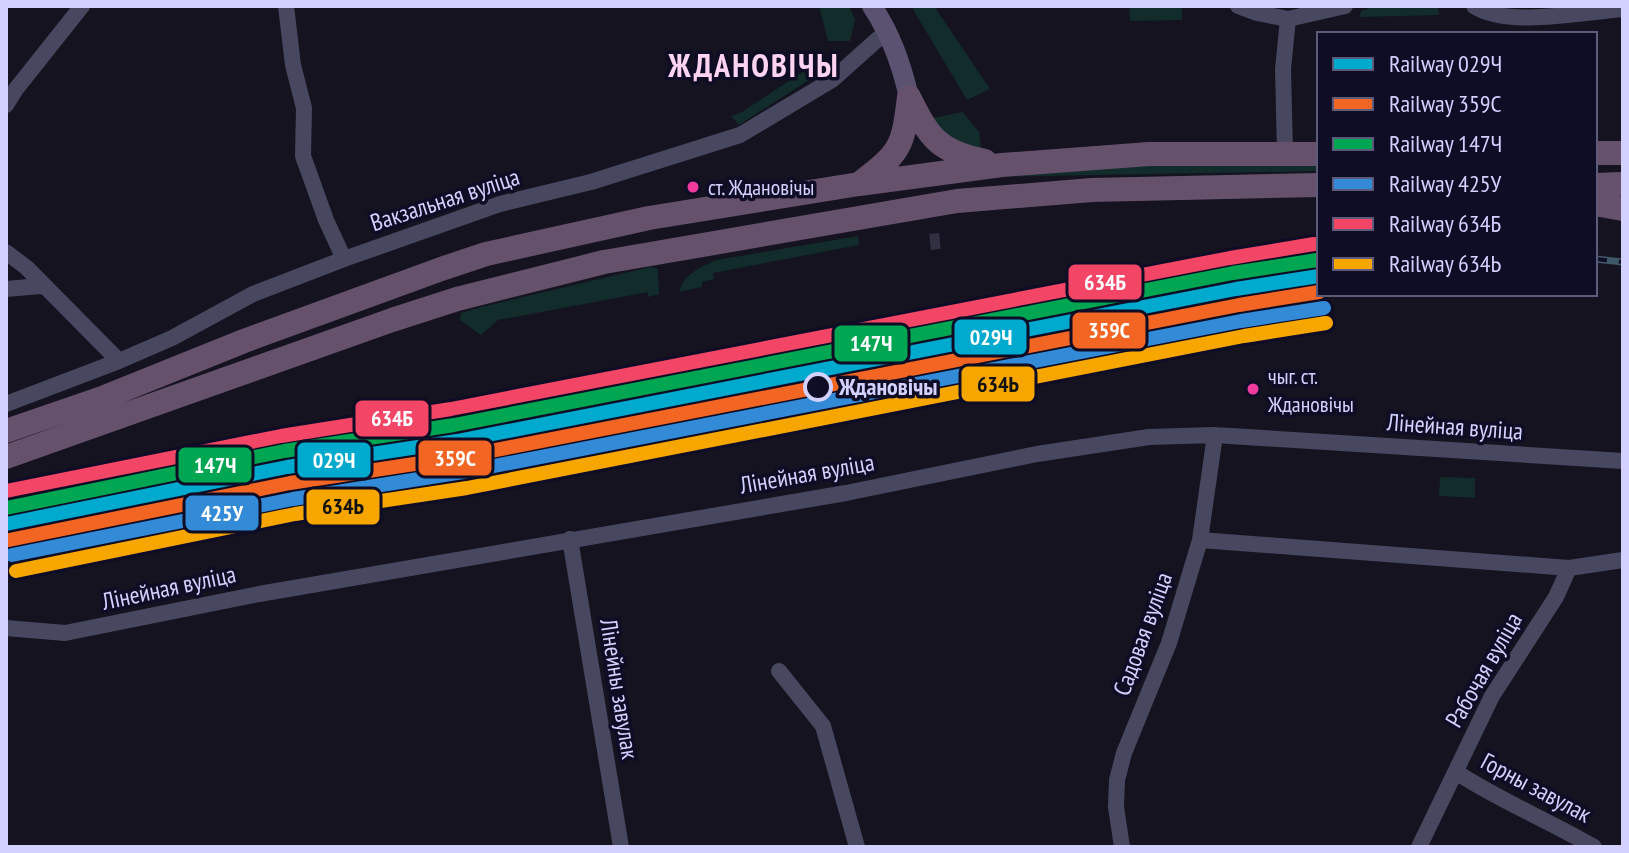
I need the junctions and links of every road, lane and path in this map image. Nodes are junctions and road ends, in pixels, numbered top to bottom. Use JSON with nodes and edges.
{"nodes":[{"id":1,"x":82,"y":6,"type":"edge"},
{"id":2,"x":286,"y":6,"type":"edge"},
{"id":3,"x":872,"y":6,"type":"edge"},
{"id":4,"x":1238,"y":6,"type":"edge"},
{"id":5,"x":1345,"y":6,"type":"edge"},
{"id":6,"x":1474,"y":6,"type":"edge"},
{"id":7,"x":1623,"y":9,"type":"edge"},
{"id":8,"x":1288,"y":19,"type":"junction"},
{"id":9,"x":888,"y":30,"type":"junction"},
{"id":10,"x":909,"y":97,"type":"junction"},
{"id":11,"x":6,"y":105,"type":"edge"},
{"id":12,"x":1285,"y":153,"type":"junction"},
{"id":13,"x":1597,"y":153,"type":"edge"},
{"id":14,"x":1623,"y":153,"type":"edge"},
{"id":15,"x":1317,"y":154,"type":"edge"},
{"id":16,"x":1002,"y":165,"type":"junction"},
{"id":17,"x":859,"y":184,"type":"junction"},
{"id":18,"x":1623,"y":184,"type":"edge"},
{"id":19,"x":1317,"y":185,"type":"edge"},
{"id":20,"x":1597,"y":185,"type":"edge"},
{"id":21,"x":1597,"y":204,"type":"edge"},
{"id":22,"x":1623,"y":209,"type":"edge"},
{"id":23,"x":6,"y":252,"type":"edge"},
{"id":24,"x":344,"y":259,"type":"junction"},
{"id":25,"x":41,"y":286,"type":"junction"},
{"id":26,"x":6,"y":289,"type":"edge"},
{"id":27,"x":119,"y":361,"type":"junction"},
{"id":28,"x":6,"y":404,"type":"edge"},
{"id":29,"x":6,"y":431,"type":"edge"},
{"id":30,"x":1215,"y":435,"type":"junction"},
{"id":31,"x":6,"y":457,"type":"edge"},
{"id":32,"x":1623,"y":461,"type":"edge"},
{"id":33,"x":570,"y":539,"type":"junction"},
{"id":34,"x":1200,"y":540,"type":"junction"},
{"id":35,"x":1623,"y":560,"type":"edge"},
{"id":36,"x":1569,"y":568,"type":"junction"},
{"id":37,"x":6,"y":628,"type":"edge"},
{"id":38,"x":779,"y":671,"type":"dead end"},
{"id":39,"x":1456,"y":772,"type":"junction"},
{"id":40,"x":621,"y":847,"type":"edge"},
{"id":41,"x":857,"y":847,"type":"edge"},
{"id":42,"x":1122,"y":847,"type":"edge"},
{"id":43,"x":1419,"y":847,"type":"edge"},
{"id":44,"x":1594,"y":847,"type":"edge"}],
"edges":[{"from":1,"to":11,"type":"street"},
{"from":2,"to":24,"type":"street"},
{"from":3,"to":9,"type":"main road"},
{"from":4,"to":8,"type":"street"},
{"from":5,"to":8,"type":"street"},
{"from":6,"to":7,"type":"street"},
{"from":8,"to":12,"type":"street"},
{"from":9,"to":10,"type":"main road"},
{"from":9,"to":24,"type":"street","name":"Вакзальная вуліца"},
{"from":10,"to":16,"type":"highway"},
{"from":10,"to":17,"type":"highway"},
{"from":12,"to":15,"type":"highway"},
{"from":12,"to":16,"type":"highway"},
{"from":13,"to":14,"type":"highway"},
{"from":16,"to":17,"type":"highway"},
{"from":17,"to":29,"type":"highway"},
{"from":18,"to":20,"type":"highway"},
{"from":19,"to":31,"type":"highway"},
{"from":21,"to":22,"type":"highway"},
{"from":23,"to":25,"type":"street"},
{"from":24,"to":27,"type":"street","name":"Вакзальная вуліца"},
{"from":25,"to":26,"type":"street"},
{"from":25,"to":27,"type":"street"},
{"from":27,"to":28,"type":"street","name":"Вакзальная вуліца"},
{"from":30,"to":32,"type":"street","name":"Лінейная вуліца"},
{"from":30,"to":33,"type":"street","name":"Лінейная вуліца"},
{"from":30,"to":34,"type":"street","name":"Садовая вуліца"},
{"from":33,"to":37,"type":"street","name":"Лінейная вуліца"},
{"from":33,"to":40,"type":"street","name":"Лінейны завулак"},
{"from":34,"to":36,"type":"street"},
{"from":34,"to":42,"type":"street","name":"Садовая вуліца"},
{"from":35,"to":36,"type":"street"},
{"from":36,"to":39,"type":"street","name":"Рабочая вуліца"},
{"from":38,"to":41,"type":"street"},
{"from":39,"to":43,"type":"street","name":"Рабочая вуліца"},
{"from":39,"to":44,"type":"street","name":"Горны завулак"}]}
